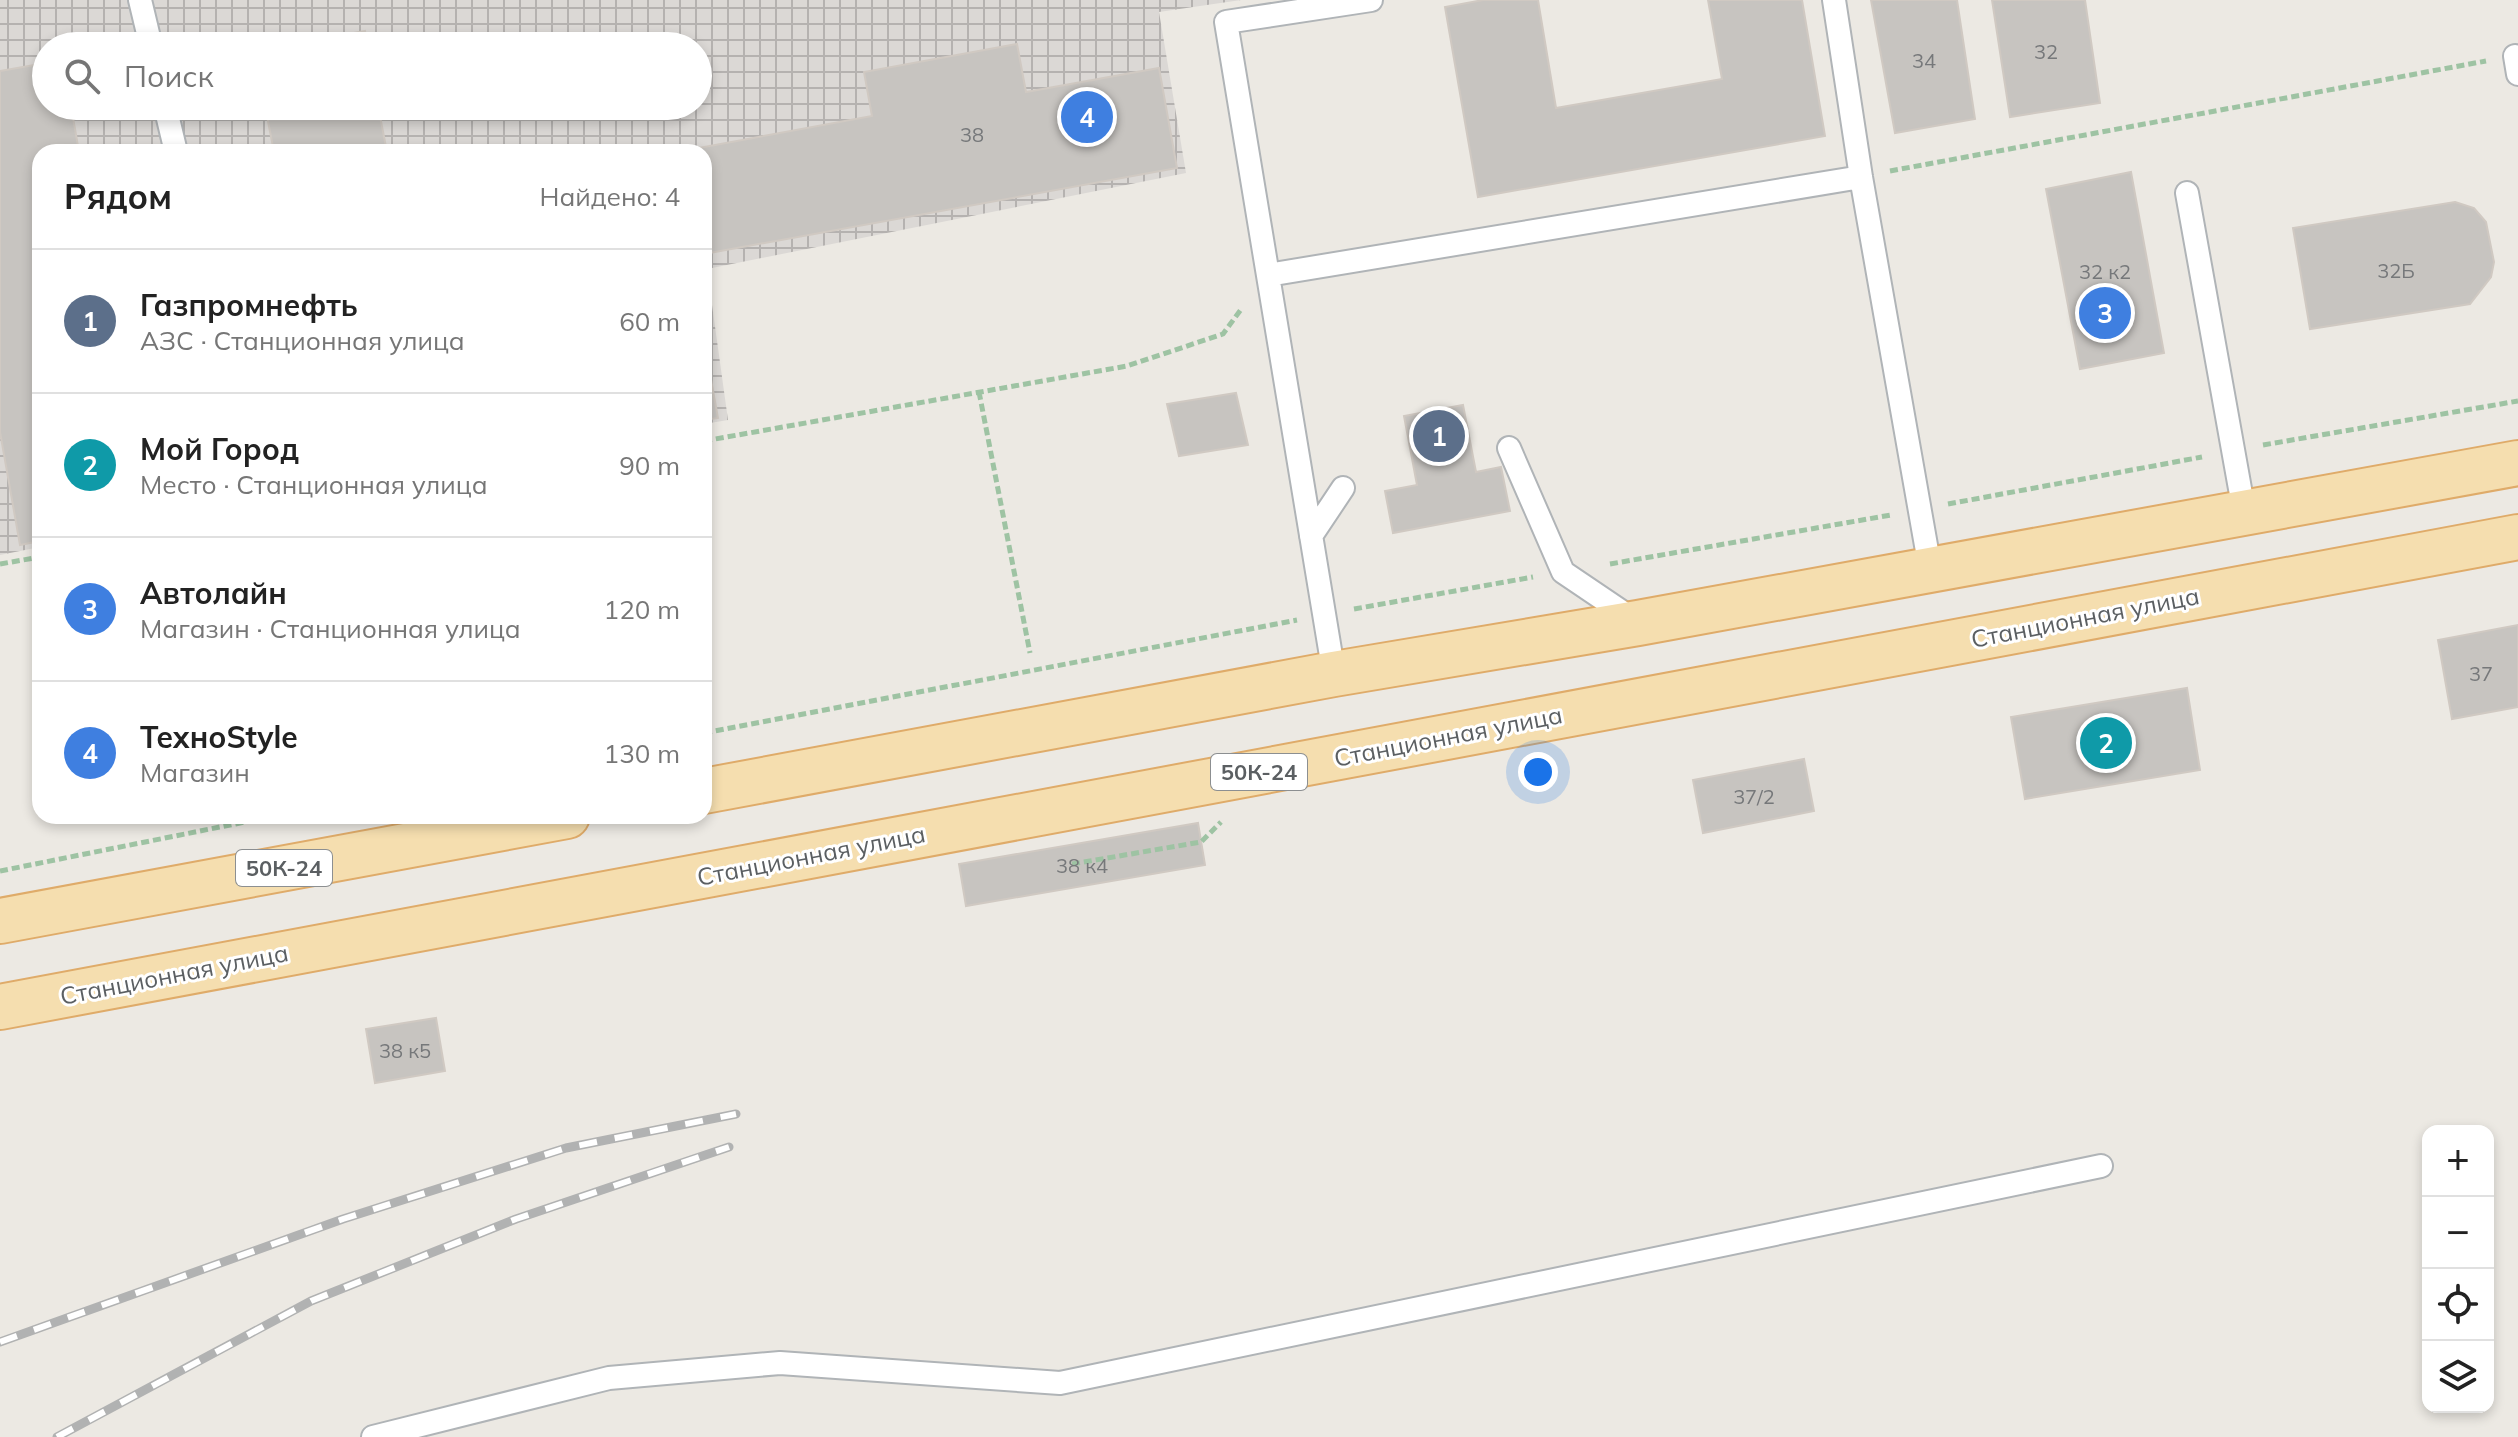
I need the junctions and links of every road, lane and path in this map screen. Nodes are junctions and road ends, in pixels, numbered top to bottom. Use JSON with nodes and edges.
{"nodes":[{"id":1,"x":140,"y":0,"type":"edge"},
{"id":2,"x":1371,"y":0,"type":"edge"},
{"id":3,"x":1834,"y":0,"type":"edge"},
{"id":4,"x":148,"y":32,"type":"edge"},
{"id":5,"x":2516,"y":65,"type":"edge"},
{"id":6,"x":168,"y":120,"type":"edge"},
{"id":7,"x":174,"y":144,"type":"edge"},
{"id":8,"x":1861,"y":177,"type":"junction"},
{"id":9,"x":2187,"y":193,"type":"dead end"},
{"id":10,"x":1268,"y":275,"type":"junction"},
{"id":11,"x":979,"y":392,"type":"junction"},
{"id":12,"x":712,"y":440,"type":"edge"},
{"id":13,"x":1509,"y":448,"type":"dead end"},
{"id":14,"x":2518,"y":463,"type":"edge"},
{"id":15,"x":1343,"y":488,"type":"dead end"},
{"id":16,"x":2244,"y":511,"type":"junction"},
{"id":17,"x":1311,"y":536,"type":"junction"},
{"id":18,"x":2518,"y":537,"type":"edge"},
{"id":19,"x":32,"y":558,"type":"edge"},
{"id":20,"x":0,"y":564,"type":"edge"},
{"id":21,"x":1930,"y":568,"type":"junction"},
{"id":22,"x":1324,"y":615,"type":"junction"},
{"id":23,"x":1638,"y":623,"type":"junction"},
{"id":24,"x":1030,"y":653,"type":"dead end"},
{"id":25,"x":1334,"y":674,"type":"junction"},
{"id":26,"x":712,"y":731,"type":"edge"},
{"id":27,"x":712,"y":790,"type":"edge"},
{"id":28,"x":235,"y":824,"type":"edge"},
{"id":29,"x":524,"y":824,"type":"edge"},
{"id":30,"x":1201,"y":842,"type":"dead end"},
{"id":31,"x":1072,"y":864,"type":"dead end"},
{"id":32,"x":0,"y":871,"type":"edge"},
{"id":33,"x":0,"y":921,"type":"edge"},
{"id":34,"x":0,"y":1007,"type":"edge"},
{"id":35,"x":2101,"y":1166,"type":"dead end"},
{"id":36,"x":373,"y":1437,"type":"edge"}],
"edges":[{"from":1,"to":4,"type":"lane"},
{"from":2,"to":10,"type":"lane"},
{"from":3,"to":8,"type":"lane"},
{"from":5,"to":8,"type":"path"},
{"from":6,"to":7,"type":"lane"},
{"from":8,"to":10,"type":"lane"},
{"from":8,"to":21,"type":"lane"},
{"from":9,"to":16,"type":"lane"},
{"from":10,"to":11,"type":"path"},
{"from":10,"to":17,"type":"lane"},
{"from":11,"to":12,"type":"path"},
{"from":11,"to":24,"type":"path"},
{"from":13,"to":23,"type":"lane"},
{"from":14,"to":16,"type":"main road"},
{"from":15,"to":17,"type":"lane"},
{"from":16,"to":21,"type":"main road"},
{"from":17,"to":22,"type":"lane"},
{"from":18,"to":34,"type":"main road","name":"Станционная улица","number":"50К-24"},
{"from":19,"to":20,"type":"path"},
{"from":21,"to":23,"type":"main road"},
{"from":22,"to":25,"type":"lane"},
{"from":22,"to":26,"type":"path"},
{"from":23,"to":25,"type":"main road"},
{"from":25,"to":27,"type":"main road"},
{"from":28,"to":32,"type":"path"},
{"from":29,"to":33,"type":"main road","number":"50К-24"},
{"from":30,"to":31,"type":"path"},
{"from":35,"to":36,"type":"lane"}]}
